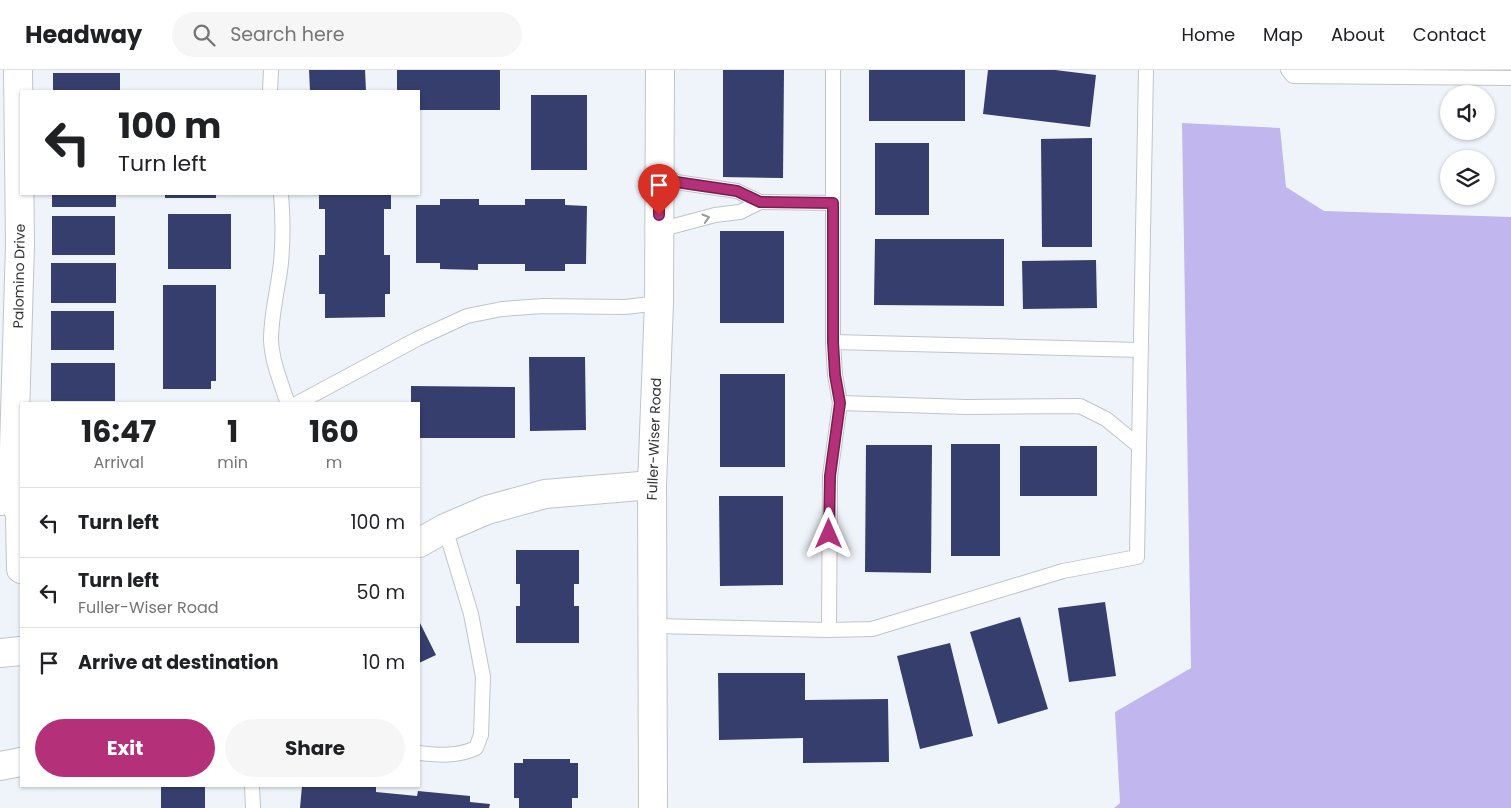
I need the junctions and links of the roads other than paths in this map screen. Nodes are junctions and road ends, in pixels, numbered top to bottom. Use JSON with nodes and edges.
{"nodes":[{"id":1,"x":18,"y":70,"type":"edge"},
{"id":2,"x":271,"y":70,"type":"edge"},
{"id":3,"x":660,"y":70,"type":"edge"},
{"id":4,"x":833,"y":70,"type":"edge"},
{"id":5,"x":1146,"y":70,"type":"edge"},
{"id":6,"x":1288,"y":70,"type":"edge"},
{"id":7,"x":1511,"y":78,"type":"edge"},
{"id":8,"x":270,"y":90,"type":"edge"},
{"id":9,"x":659,"y":170,"type":"junction"},
{"id":10,"x":280,"y":195,"type":"edge"},
{"id":11,"x":760,"y":202,"type":"junction"},
{"id":12,"x":833,"y":203,"type":"junction"},
{"id":13,"x":659,"y":230,"type":"junction"},
{"id":14,"x":10,"y":244,"type":"edge"},
{"id":15,"x":659,"y":302,"type":"junction"},
{"id":16,"x":833,"y":342,"type":"junction"},
{"id":17,"x":1140,"y":350,"type":"junction"},
{"id":18,"x":287,"y":402,"type":"edge"},
{"id":19,"x":300,"y":402,"type":"edge"},
{"id":20,"x":840,"y":403,"type":"junction"},
{"id":21,"x":1139,"y":446,"type":"junction"},
{"id":22,"x":652,"y":485,"type":"junction"},
{"id":23,"x":3,"y":488,"type":"edge"},
{"id":24,"x":20,"y":515,"type":"edge"},
{"id":25,"x":445,"y":528,"type":"junction"},
{"id":26,"x":420,"y":542,"type":"edge"},
{"id":27,"x":654,"y":626,"type":"junction"},
{"id":28,"x":828,"y":630,"type":"junction"},
{"id":29,"x":20,"y":651,"type":"edge"},
{"id":30,"x":0,"y":653,"type":"edge"},
{"id":31,"x":420,"y":753,"type":"edge"},
{"id":32,"x":252,"y":787,"type":"edge"},
{"id":33,"x":253,"y":808,"type":"edge"},
{"id":34,"x":654,"y":808,"type":"edge"}],
"edges":[{"from":1,"to":14,"type":"street","name":"Palomino Drive"},
{"from":2,"to":8,"type":"lane"},
{"from":3,"to":9,"type":"street","name":"Fuller-Wiser Road"},
{"from":4,"to":12,"type":"lane"},
{"from":5,"to":17,"type":"lane"},
{"from":6,"to":7,"type":"lane"},
{"from":9,"to":11,"type":"lane"},
{"from":9,"to":13,"type":"street","name":"Fuller-Wiser Road"},
{"from":10,"to":18,"type":"lane"},
{"from":11,"to":12,"type":"lane"},
{"from":13,"to":11,"type":"lane","one_way":true},
{"from":12,"to":16,"type":"lane"},
{"from":13,"to":15,"type":"street","name":"Fuller-Wiser Road"},
{"from":14,"to":23,"type":"street","name":"Palomino Drive"},
{"from":15,"to":19,"type":"lane"},
{"from":15,"to":22,"type":"street","name":"Fuller-Wiser Road"},
{"from":16,"to":17,"type":"lane"},
{"from":16,"to":20,"type":"lane"},
{"from":17,"to":21,"type":"lane"},
{"from":20,"to":21,"type":"lane"},
{"from":20,"to":28,"type":"lane"},
{"from":21,"to":28,"type":"lane"},
{"from":22,"to":25,"type":"street"},
{"from":22,"to":27,"type":"street","name":"Fuller-Wiser Road"},
{"from":23,"to":24,"type":"street","name":"Palomino Drive"},
{"from":25,"to":26,"type":"street"},
{"from":25,"to":31,"type":"lane"},
{"from":27,"to":28,"type":"lane"},
{"from":27,"to":34,"type":"street","name":"Fuller-Wiser Road"},
{"from":29,"to":30,"type":"street"},
{"from":32,"to":33,"type":"lane"}]}
